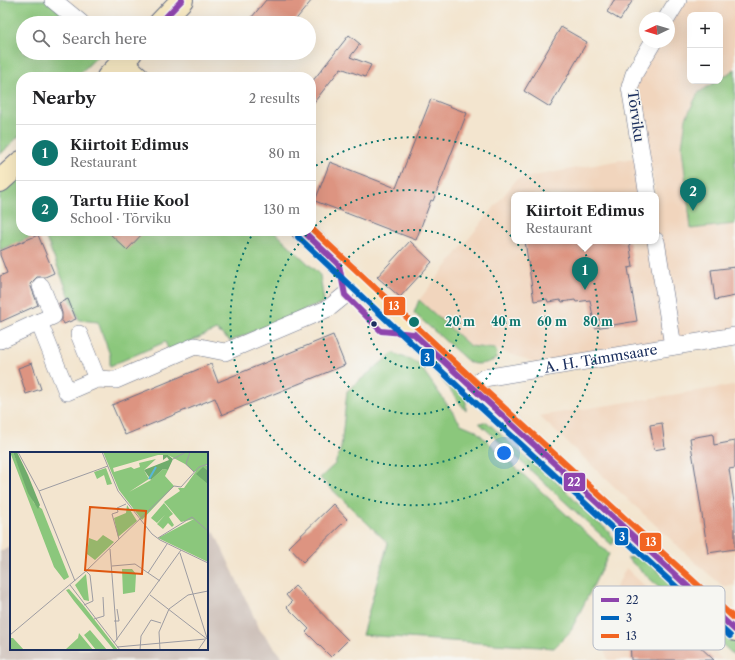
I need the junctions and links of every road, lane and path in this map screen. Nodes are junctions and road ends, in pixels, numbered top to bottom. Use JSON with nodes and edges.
{"nodes":[{"id":1,"x":53,"y":0,"type":"edge"},
{"id":2,"x":182,"y":0,"type":"edge"},
{"id":3,"x":678,"y":0,"type":"edge"},
{"id":4,"x":671,"y":12,"type":"edge"},
{"id":5,"x":72,"y":16,"type":"edge"},
{"id":6,"x":167,"y":16,"type":"edge"},
{"id":7,"x":649,"y":48,"type":"edge"},
{"id":8,"x":16,"y":167,"type":"edge"},
{"id":9,"x":0,"y":181,"type":"edge"},
{"id":10,"x":648,"y":192,"type":"edge"},
{"id":11,"x":307,"y":236,"type":"edge"},
{"id":12,"x":656,"y":244,"type":"edge"},
{"id":13,"x":41,"y":286,"type":"dead end"},
{"id":14,"x":345,"y":295,"type":"dead end"},
{"id":15,"x":39,"y":322,"type":"junction"},
{"id":16,"x":79,"y":334,"type":"dead end"},
{"id":17,"x":735,"y":336,"type":"edge"},
{"id":18,"x":0,"y":340,"type":"edge"},
{"id":19,"x":673,"y":346,"type":"junction"},
{"id":20,"x":97,"y":379,"type":"junction"},
{"id":21,"x":471,"y":388,"type":"junction"},
{"id":22,"x":687,"y":586,"type":"edge"},
{"id":23,"x":725,"y":621,"type":"edge"},
{"id":24,"x":735,"y":630,"type":"edge"}],
"edges":[{"from":1,"to":5,"type":"street"},
{"from":2,"to":6,"type":"street"},
{"from":3,"to":4,"type":"street"},
{"from":7,"to":10,"type":"street","name":"Tõrviku"},
{"from":8,"to":9,"type":"street"},
{"from":11,"to":21,"type":"street"},
{"from":12,"to":19,"type":"street"},
{"from":13,"to":15,"type":"street"},
{"from":14,"to":20,"type":"street"},
{"from":15,"to":18,"type":"street"},
{"from":15,"to":20,"type":"street"},
{"from":16,"to":20,"type":"street"},
{"from":17,"to":19,"type":"street","name":"A. H. Tammsaare"},
{"from":19,"to":21,"type":"street","name":"A. H. Tammsaare"},
{"from":21,"to":22,"type":"street"},
{"from":23,"to":24,"type":"street"}]}
